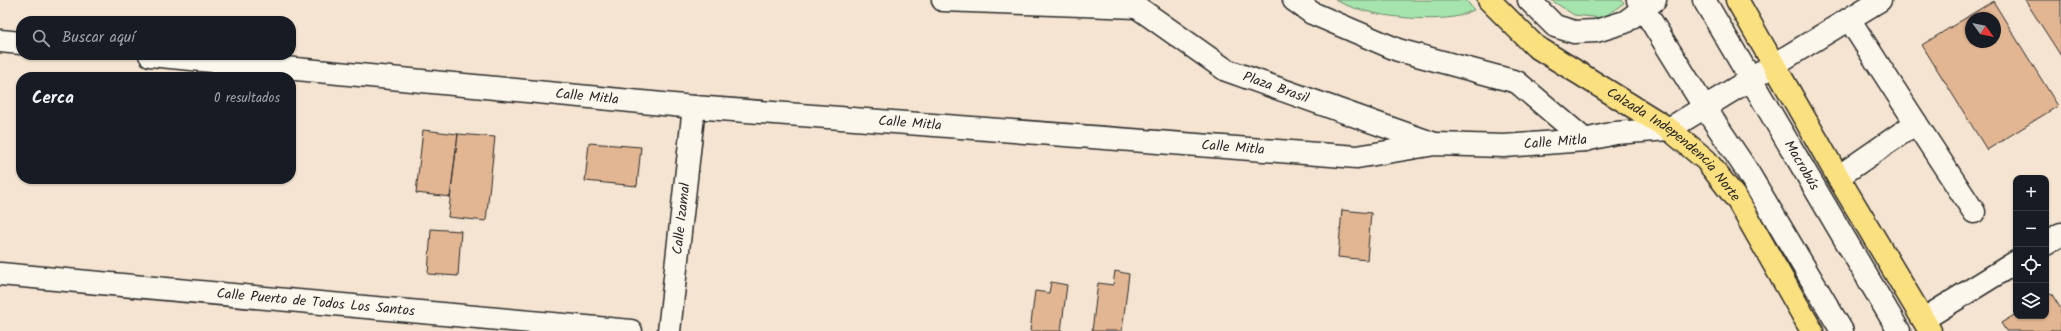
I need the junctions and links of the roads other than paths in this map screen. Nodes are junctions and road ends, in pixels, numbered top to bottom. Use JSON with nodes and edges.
{"nodes":[{"id":1,"x":943,"y":0,"type":"edge"},
{"id":2,"x":1294,"y":0,"type":"edge"},
{"id":3,"x":1489,"y":0,"type":"edge"},
{"id":4,"x":1528,"y":0,"type":"edge"},
{"id":5,"x":1704,"y":0,"type":"edge"},
{"id":6,"x":1737,"y":0,"type":"edge"},
{"id":7,"x":1880,"y":0,"type":"edge"},
{"id":8,"x":1135,"y":3,"type":"edge"},
{"id":9,"x":1645,"y":3,"type":"edge"},
{"id":10,"x":1849,"y":19,"type":"junction"},
{"id":11,"x":0,"y":41,"type":"edge"},
{"id":12,"x":16,"y":43,"type":"edge"},
{"id":13,"x":202,"y":60,"type":"edge"},
{"id":14,"x":1774,"y":65,"type":"junction"},
{"id":15,"x":1751,"y":79,"type":"junction"},
{"id":16,"x":694,"y":107,"type":"junction"},
{"id":17,"x":1704,"y":108,"type":"junction"},
{"id":18,"x":1916,"y":123,"type":"junction"},
{"id":19,"x":1670,"y":129,"type":"junction"},
{"id":20,"x":1585,"y":140,"type":"junction"},
{"id":21,"x":1435,"y":144,"type":"junction"},
{"id":22,"x":1838,"y":177,"type":"junction"},
{"id":23,"x":1974,"y":212,"type":"dead end"},
{"id":24,"x":2061,"y":234,"type":"edge"},
{"id":25,"x":2049,"y":242,"type":"edge"},
{"id":26,"x":2013,"y":264,"type":"edge"},
{"id":27,"x":0,"y":274,"type":"edge"},
{"id":28,"x":1927,"y":325,"type":"edge"},
{"id":29,"x":631,"y":331,"type":"edge"},
{"id":30,"x":669,"y":331,"type":"edge"},
{"id":31,"x":1812,"y":331,"type":"edge"},
{"id":32,"x":1842,"y":331,"type":"edge"},
{"id":33,"x":1899,"y":331,"type":"edge"}],
"edges":[{"from":1,"to":8,"type":"street"},
{"from":2,"to":20,"type":"street"},
{"from":3,"to":19,"type":"main road","name":"Calzada Independencia Norte"},
{"from":4,"to":9,"type":"street"},
{"from":5,"to":15,"type":"street","name":"Macrobús"},
{"from":6,"to":14,"type":"main road"},
{"from":7,"to":10,"type":"street"},
{"from":8,"to":21,"type":"street","name":"Plaza Brasil"},
{"from":9,"to":17,"type":"street"},
{"from":10,"to":14,"type":"street"},
{"from":10,"to":18,"type":"street"},
{"from":11,"to":12,"type":"street"},
{"from":13,"to":16,"type":"street","name":"Calle Mitla"},
{"from":14,"to":15,"type":"street"},
{"from":14,"to":22,"type":"main road"},
{"from":15,"to":17,"type":"street"},
{"from":15,"to":33,"type":"street","name":"Macrobús"},
{"from":16,"to":21,"type":"street","name":"Calle Mitla"},
{"from":16,"to":30,"type":"street","name":"Calle Izamal"},
{"from":17,"to":19,"type":"street"},
{"from":17,"to":32,"type":"street"},
{"from":18,"to":22,"type":"street"},
{"from":18,"to":23,"type":"street"},
{"from":19,"to":20,"type":"street","name":"Calle Mitla"},
{"from":19,"to":31,"type":"main road","name":"Calzada Independencia Norte"},
{"from":20,"to":21,"type":"street","name":"Calle Mitla"},
{"from":22,"to":28,"type":"main road"},
{"from":24,"to":25,"type":"street"},
{"from":26,"to":28,"type":"street"},
{"from":27,"to":29,"type":"street","name":"Calle Puerto de Todos Los Santos"}]}
